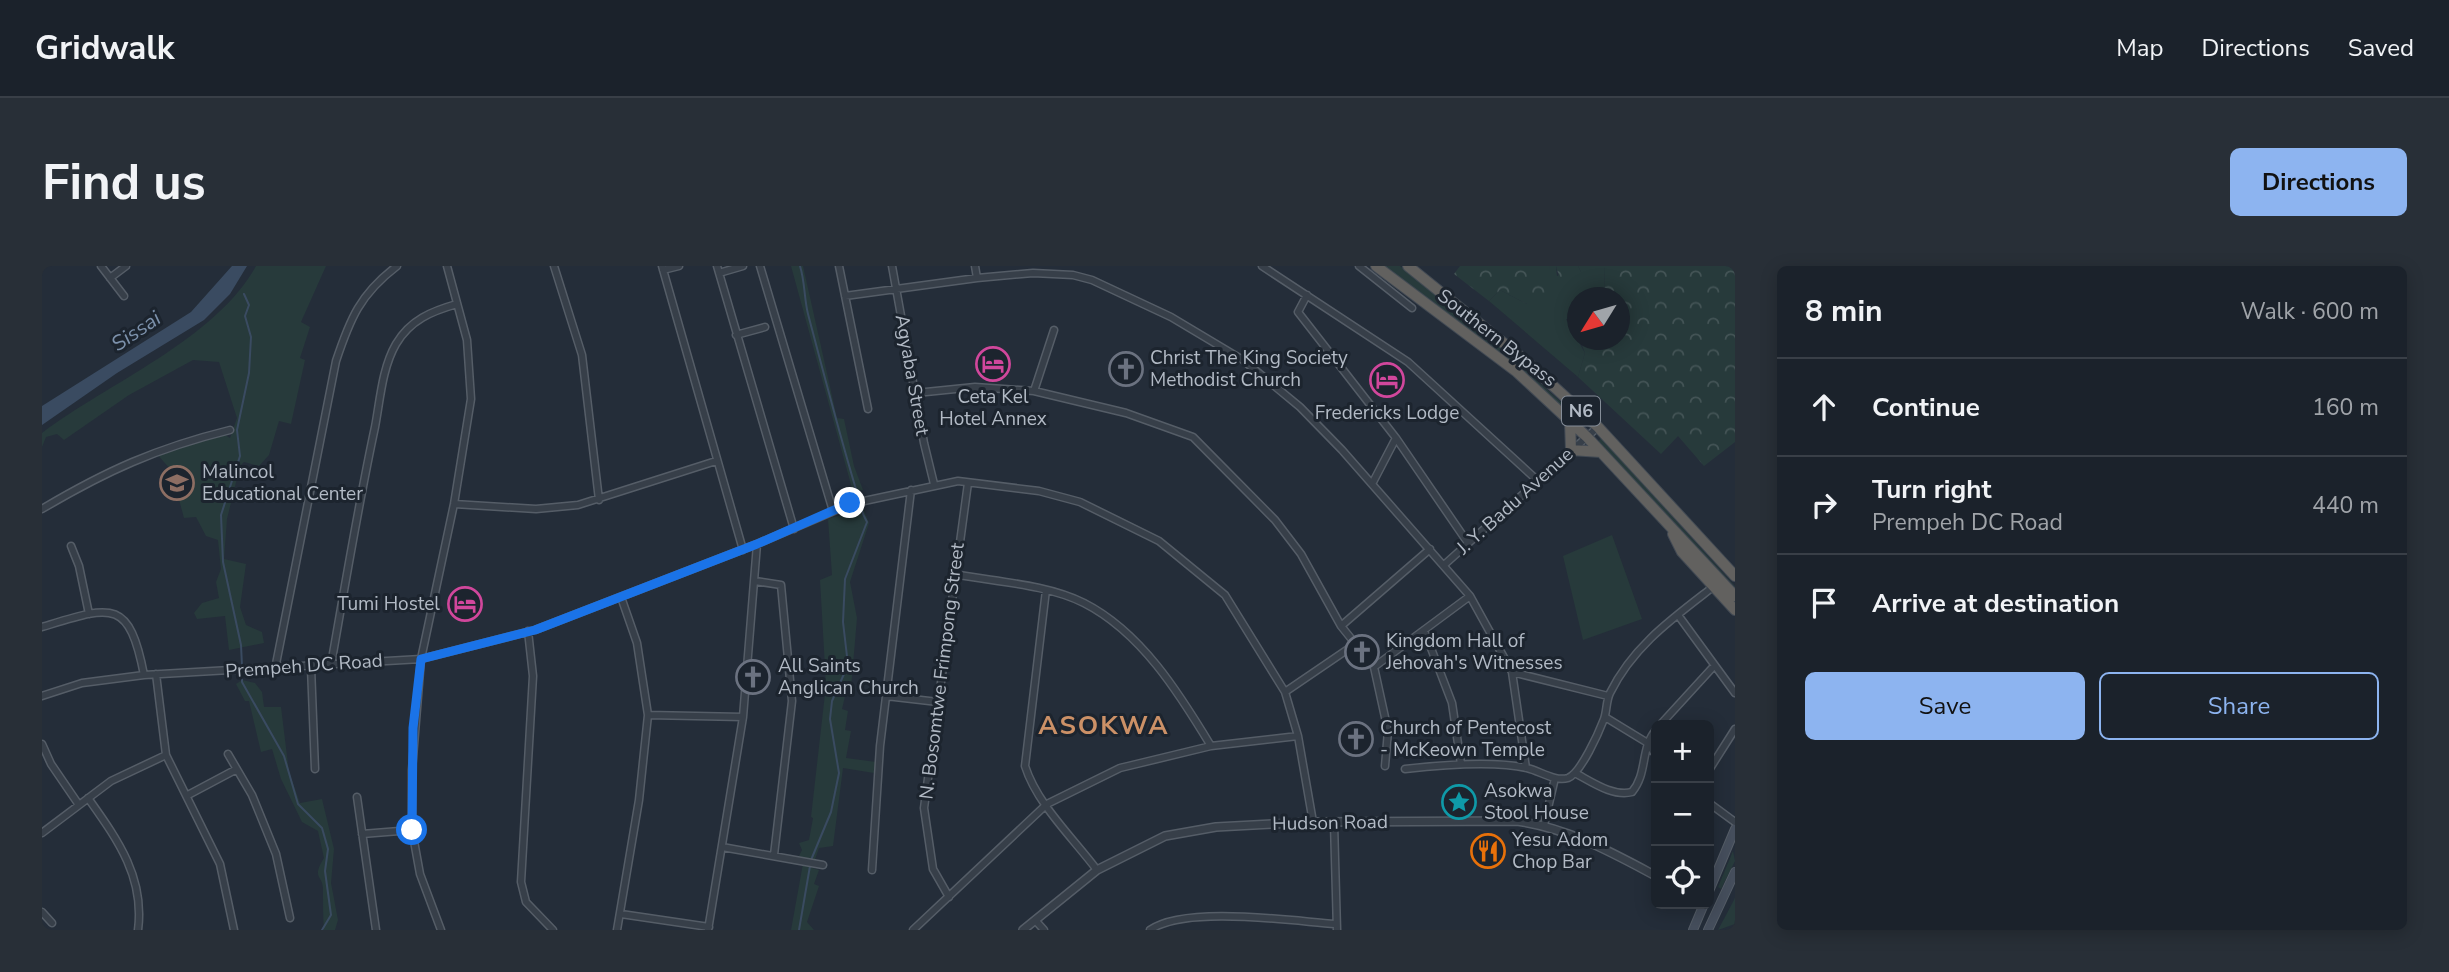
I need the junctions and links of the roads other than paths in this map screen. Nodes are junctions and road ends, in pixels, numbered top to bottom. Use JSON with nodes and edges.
{"nodes":[{"id":1,"x":101,"y":266,"type":"edge"},
{"id":2,"x":126,"y":266,"type":"edge"},
{"id":3,"x":397,"y":266,"type":"edge"},
{"id":4,"x":447,"y":266,"type":"edge"},
{"id":5,"x":554,"y":266,"type":"edge"},
{"id":6,"x":679,"y":266,"type":"edge"},
{"id":7,"x":743,"y":266,"type":"edge"},
{"id":8,"x":760,"y":266,"type":"edge"},
{"id":9,"x":839,"y":266,"type":"edge"},
{"id":10,"x":892,"y":266,"type":"edge"},
{"id":11,"x":975,"y":266,"type":"edge"},
{"id":12,"x":1262,"y":266,"type":"edge"},
{"id":13,"x":1359,"y":266,"type":"edge"},
{"id":14,"x":1376,"y":266,"type":"edge"},
{"id":15,"x":1408,"y":266,"type":"edge"},
{"id":16,"x":662,"y":268,"type":"edge"},
{"id":17,"x":718,"y":270,"type":"edge"},
{"id":18,"x":110,"y":278,"type":"junction"},
{"id":19,"x":976,"y":278,"type":"junction"},
{"id":20,"x":897,"y":290,"type":"junction"},
{"id":21,"x":1307,"y":295,"type":"junction"},
{"id":22,"x":124,"y":296,"type":"dead end"},
{"id":23,"x":845,"y":296,"type":"junction"},
{"id":24,"x":457,"y":304,"type":"junction"},
{"id":25,"x":1412,"y":308,"type":"dead end"},
{"id":26,"x":765,"y":327,"type":"dead end"},
{"id":27,"x":1054,"y":330,"type":"dead end"},
{"id":28,"x":736,"y":335,"type":"junction"},
{"id":29,"x":1034,"y":390,"type":"junction"},
{"id":30,"x":916,"y":393,"type":"junction"},
{"id":31,"x":868,"y":410,"type":"dead end"},
{"id":32,"x":1570,"y":422,"type":"junction"},
{"id":33,"x":1598,"y":427,"type":"junction"},
{"id":34,"x":230,"y":430,"type":"dead end"},
{"id":35,"x":1587,"y":437,"type":"junction"},
{"id":36,"x":1396,"y":438,"type":"junction"},
{"id":37,"x":1571,"y":450,"type":"junction"},
{"id":38,"x":1601,"y":452,"type":"junction"},
{"id":39,"x":716,"y":461,"type":"junction"},
{"id":40,"x":1537,"y":480,"type":"junction"},
{"id":41,"x":968,"y":483,"type":"junction"},
{"id":42,"x":934,"y":484,"type":"junction"},
{"id":43,"x":1372,"y":484,"type":"junction"},
{"id":44,"x":911,"y":490,"type":"junction"},
{"id":45,"x":599,"y":500,"type":"junction"},
{"id":46,"x":454,"y":504,"type":"junction"},
{"id":47,"x":42,"y":509,"type":"edge"},
{"id":48,"x":833,"y":511,"type":"junction"},
{"id":49,"x":1670,"y":527,"type":"junction"},
{"id":50,"x":794,"y":529,"type":"junction"},
{"id":51,"x":1468,"y":543,"type":"junction"},
{"id":52,"x":757,"y":544,"type":"junction"},
{"id":53,"x":71,"y":546,"type":"dead end"},
{"id":54,"x":743,"y":550,"type":"junction"},
{"id":55,"x":1430,"y":550,"type":"junction"},
{"id":56,"x":1721,"y":560,"type":"junction"},
{"id":57,"x":1444,"y":565,"type":"junction"},
{"id":58,"x":1735,"y":566,"type":"edge"},
{"id":59,"x":954,"y":575,"type":"junction"},
{"id":60,"x":1735,"y":576,"type":"edge"},
{"id":61,"x":755,"y":582,"type":"junction"},
{"id":62,"x":1713,"y":587,"type":"junction"},
{"id":63,"x":1046,"y":590,"type":"junction"},
{"id":64,"x":1470,"y":596,"type":"junction"},
{"id":65,"x":621,"y":597,"type":"junction"},
{"id":66,"x":1735,"y":597,"type":"edge"},
{"id":67,"x":1735,"y":610,"type":"edge"},
{"id":68,"x":89,"y":614,"type":"junction"},
{"id":69,"x":1678,"y":615,"type":"junction"},
{"id":70,"x":1341,"y":626,"type":"junction"},
{"id":71,"x":42,"y":627,"type":"edge"},
{"id":72,"x":1424,"y":630,"type":"junction"},
{"id":73,"x":528,"y":631,"type":"junction"},
{"id":74,"x":1354,"y":645,"type":"junction"},
{"id":75,"x":421,"y":659,"type":"junction"},
{"id":76,"x":331,"y":666,"type":"junction"},
{"id":77,"x":1714,"y":666,"type":"junction"},
{"id":78,"x":311,"y":667,"type":"junction"},
{"id":79,"x":1374,"y":667,"type":"junction"},
{"id":80,"x":275,"y":668,"type":"junction"},
{"id":81,"x":1512,"y":672,"type":"junction"},
{"id":82,"x":156,"y":674,"type":"junction"},
{"id":83,"x":144,"y":675,"type":"junction"},
{"id":84,"x":1285,"y":692,"type":"junction"},
{"id":85,"x":1735,"y":693,"type":"edge"},
{"id":86,"x":42,"y":696,"type":"edge"},
{"id":87,"x":886,"y":696,"type":"junction"},
{"id":88,"x":1608,"y":696,"type":"junction"},
{"id":89,"x":938,"y":702,"type":"junction"},
{"id":90,"x":648,"y":715,"type":"junction"},
{"id":91,"x":743,"y":717,"type":"junction"},
{"id":92,"x":1605,"y":717,"type":"junction"},
{"id":93,"x":1665,"y":720,"type":"edge"},
{"id":94,"x":1735,"y":729,"type":"edge"},
{"id":95,"x":1298,"y":736,"type":"junction"},
{"id":96,"x":1651,"y":736,"type":"edge"},
{"id":97,"x":1646,"y":741,"type":"junction"},
{"id":98,"x":42,"y":744,"type":"edge"},
{"id":99,"x":1211,"y":746,"type":"junction"},
{"id":100,"x":1651,"y":748,"type":"edge"},
{"id":101,"x":228,"y":754,"type":"dead end"},
{"id":102,"x":166,"y":755,"type":"junction"},
{"id":103,"x":1714,"y":762,"type":"edge"},
{"id":104,"x":1461,"y":764,"type":"junction"},
{"id":105,"x":1385,"y":766,"type":"dead end"},
{"id":106,"x":1526,"y":768,"type":"junction"},
{"id":107,"x":315,"y":769,"type":"dead end"},
{"id":108,"x":1405,"y":769,"type":"dead end"},
{"id":109,"x":235,"y":770,"type":"junction"},
{"id":110,"x":1575,"y":773,"type":"junction"},
{"id":111,"x":1555,"y":778,"type":"junction"},
{"id":112,"x":188,"y":795,"type":"junction"},
{"id":113,"x":357,"y":797,"type":"dead end"},
{"id":114,"x":88,"y":799,"type":"junction"},
{"id":115,"x":1047,"y":804,"type":"junction"},
{"id":116,"x":79,"y":805,"type":"junction"},
{"id":117,"x":1714,"y":806,"type":"edge"},
{"id":118,"x":1735,"y":821,"type":"edge"},
{"id":119,"x":1313,"y":822,"type":"junction"},
{"id":120,"x":1334,"y":823,"type":"junction"},
{"id":121,"x":1544,"y":825,"type":"junction"},
{"id":122,"x":1735,"y":829,"type":"edge"},
{"id":123,"x":412,"y":830,"type":"junction"},
{"id":124,"x":42,"y":833,"type":"edge"},
{"id":125,"x":362,"y":834,"type":"junction"},
{"id":126,"x":722,"y":847,"type":"junction"},
{"id":127,"x":774,"y":855,"type":"junction"},
{"id":128,"x":823,"y":865,"type":"dead end"},
{"id":129,"x":872,"y":870,"type":"dead end"},
{"id":130,"x":1097,"y":870,"type":"junction"},
{"id":131,"x":1735,"y":872,"type":"edge"},
{"id":132,"x":1651,"y":873,"type":"edge"},
{"id":133,"x":1714,"y":879,"type":"edge"},
{"id":134,"x":949,"y":897,"type":"junction"},
{"id":135,"x":1714,"y":907,"type":"edge"},
{"id":136,"x":1717,"y":908,"type":"junction"},
{"id":137,"x":1704,"y":909,"type":"edge"},
{"id":138,"x":42,"y":912,"type":"edge"},
{"id":139,"x":621,"y":914,"type":"junction"},
{"id":140,"x":290,"y":918,"type":"dead end"},
{"id":141,"x":1035,"y":920,"type":"junction"},
{"id":142,"x":1177,"y":920,"type":"junction"},
{"id":143,"x":52,"y":923,"type":"dead end"},
{"id":144,"x":1336,"y":927,"type":"edge"},
{"id":145,"x":709,"y":928,"type":"edge"},
{"id":146,"x":138,"y":930,"type":"edge"},
{"id":147,"x":234,"y":930,"type":"edge"},
{"id":148,"x":376,"y":930,"type":"edge"},
{"id":149,"x":441,"y":930,"type":"edge"},
{"id":150,"x":553,"y":930,"type":"edge"},
{"id":151,"x":617,"y":930,"type":"edge"},
{"id":152,"x":914,"y":930,"type":"edge"},
{"id":153,"x":1023,"y":930,"type":"edge"},
{"id":154,"x":1044,"y":930,"type":"edge"},
{"id":155,"x":1150,"y":930,"type":"edge"},
{"id":156,"x":1181,"y":930,"type":"edge"},
{"id":157,"x":1693,"y":930,"type":"edge"},
{"id":158,"x":1708,"y":930,"type":"edge"}],
"edges":[{"from":1,"to":18,"type":"street"},
{"from":2,"to":18,"type":"street"},
{"from":3,"to":80,"type":"street"},
{"from":4,"to":24,"type":"street"},
{"from":5,"to":45,"type":"street"},
{"from":6,"to":16,"type":"street"},
{"from":7,"to":17,"type":"street"},
{"from":8,"to":48,"type":"street"},
{"from":9,"to":23,"type":"street"},
{"from":10,"to":20,"type":"street","name":"Agyaba Street"},
{"from":11,"to":19,"type":"street"},
{"from":12,"to":21,"type":"street"},
{"from":13,"to":25,"type":"street"},
{"from":14,"to":32,"type":"highway","name":"Southern Bypass","number":"N6"},
{"from":15,"to":33,"type":"highway","name":"Southern Bypass","number":"N6"},
{"from":16,"to":39,"type":"street"},
{"from":17,"to":28,"type":"street"},
{"from":18,"to":22,"type":"street"},
{"from":19,"to":20,"type":"street"},
{"from":19,"to":43,"type":"street"},
{"from":20,"to":23,"type":"street"},
{"from":20,"to":30,"type":"street","name":"Agyaba Street"},
{"from":21,"to":36,"type":"street"},
{"from":21,"to":40,"type":"street"},
{"from":23,"to":31,"type":"street"},
{"from":24,"to":46,"type":"street"},
{"from":24,"to":76,"type":"street"},
{"from":26,"to":28,"type":"street"},
{"from":27,"to":29,"type":"street"},
{"from":28,"to":50,"type":"street"},
{"from":29,"to":30,"type":"street"},
{"from":29,"to":70,"type":"street"},
{"from":30,"to":42,"type":"street","name":"Agyaba Street"},
{"from":32,"to":35,"type":"highway","name":"Southern Bypass","number":"N6"},
{"from":32,"to":37,"type":"highway"},
{"from":33,"to":35,"type":"street","name":"J. Y. Badu Avenue"},
{"from":33,"to":56,"type":"highway","name":"Southern Bypass","number":"N6"},
{"from":34,"to":47,"type":"street"},
{"from":35,"to":37,"type":"street","name":"J. Y. Badu Avenue"},
{"from":35,"to":38,"type":"highway","name":"Southern Bypass","number":"N6"},
{"from":36,"to":43,"type":"street"},
{"from":36,"to":51,"type":"street"},
{"from":37,"to":38,"type":"highway"},
{"from":37,"to":40,"type":"street","name":"J. Y. Badu Avenue"},
{"from":38,"to":49,"type":"highway","name":"Southern Bypass","number":"N6"},
{"from":39,"to":45,"type":"street"},
{"from":39,"to":54,"type":"street"},
{"from":40,"to":51,"type":"street","name":"J. Y. Badu Avenue"},
{"from":41,"to":42,"type":"street","name":"Prempeh DC Road"},
{"from":41,"to":59,"type":"street","name":"N. Bosomtwe Frimpong Street"},
{"from":41,"to":84,"type":"street","name":"Prempeh DC Road"},
{"from":42,"to":44,"type":"street","name":"Prempeh DC Road"},
{"from":43,"to":55,"type":"street"},
{"from":44,"to":48,"type":"street","name":"Prempeh DC Road"},
{"from":44,"to":87,"type":"street"},
{"from":45,"to":46,"type":"street"},
{"from":46,"to":75,"type":"street"},
{"from":48,"to":50,"type":"street","name":"Prempeh DC Road"},
{"from":49,"to":62,"type":"highway"},
{"from":49,"to":66,"type":"highway","name":"Southern Bypass","number":"N6"},
{"from":50,"to":52,"type":"street","name":"Prempeh DC Road"},
{"from":51,"to":57,"type":"street","name":"J. Y. Badu Avenue"},
{"from":52,"to":54,"type":"street","name":"Prempeh DC Road"},
{"from":52,"to":61,"type":"street"},
{"from":53,"to":68,"type":"street"},
{"from":54,"to":65,"type":"street","name":"Prempeh DC Road"},
{"from":55,"to":57,"type":"street"},
{"from":55,"to":70,"type":"street"},
{"from":56,"to":58,"type":"highway"},
{"from":56,"to":60,"type":"highway","name":"Southern Bypass","number":"N6"},
{"from":57,"to":64,"type":"street"},
{"from":59,"to":63,"type":"street"},
{"from":59,"to":89,"type":"street","name":"N. Bosomtwe Frimpong Street"},
{"from":61,"to":91,"type":"street"},
{"from":61,"to":127,"type":"street"},
{"from":62,"to":67,"type":"highway"},
{"from":62,"to":69,"type":"street"},
{"from":63,"to":99,"type":"street"},
{"from":63,"to":115,"type":"street"},
{"from":64,"to":72,"type":"street"},
{"from":64,"to":81,"type":"street"},
{"from":65,"to":73,"type":"street","name":"Prempeh DC Road"},
{"from":65,"to":90,"type":"street"},
{"from":68,"to":71,"type":"street"},
{"from":68,"to":83,"type":"street"},
{"from":69,"to":77,"type":"street"},
{"from":69,"to":88,"type":"street"},
{"from":70,"to":74,"type":"street"},
{"from":72,"to":79,"type":"street"},
{"from":72,"to":104,"type":"street"},
{"from":73,"to":75,"type":"street","name":"Prempeh DC Road"},
{"from":73,"to":150,"type":"street"},
{"from":74,"to":79,"type":"street"},
{"from":74,"to":84,"type":"street"},
{"from":75,"to":76,"type":"street","name":"Prempeh DC Road"},
{"from":75,"to":123,"type":"street"},
{"from":76,"to":78,"type":"street","name":"Prempeh DC Road"},
{"from":77,"to":85,"type":"street"},
{"from":77,"to":93,"type":"street"},
{"from":78,"to":80,"type":"street","name":"Prempeh DC Road"},
{"from":78,"to":107,"type":"street"},
{"from":79,"to":105,"type":"street"},
{"from":80,"to":82,"type":"street","name":"Prempeh DC Road"},
{"from":81,"to":88,"type":"street"},
{"from":81,"to":106,"type":"street"},
{"from":82,"to":83,"type":"street","name":"Prempeh DC Road"},
{"from":82,"to":102,"type":"street"},
{"from":83,"to":86,"type":"street","name":"Prempeh DC Road"},
{"from":84,"to":95,"type":"street","name":"Prempeh DC Road"},
{"from":87,"to":89,"type":"street"},
{"from":87,"to":129,"type":"street"},
{"from":88,"to":92,"type":"street"},
{"from":89,"to":134,"type":"street","name":"N. Bosomtwe Frimpong Street"},
{"from":90,"to":91,"type":"street"},
{"from":90,"to":139,"type":"street"},
{"from":91,"to":126,"type":"street"},
{"from":92,"to":97,"type":"street"},
{"from":92,"to":110,"type":"street"},
{"from":94,"to":103,"type":"street"},
{"from":95,"to":99,"type":"street"},
{"from":95,"to":119,"type":"street","name":"Prempeh DC Road"},
{"from":96,"to":97,"type":"street"},
{"from":97,"to":100,"type":"street"},
{"from":97,"to":110,"type":"street"},
{"from":98,"to":116,"type":"street"},
{"from":99,"to":115,"type":"street"},
{"from":101,"to":109,"type":"street"},
{"from":102,"to":112,"type":"street"},
{"from":102,"to":114,"type":"street"},
{"from":104,"to":106,"type":"street"},
{"from":104,"to":108,"type":"street"},
{"from":106,"to":111,"type":"street"},
{"from":109,"to":112,"type":"street"},
{"from":109,"to":140,"type":"street"},
{"from":110,"to":111,"type":"street"},
{"from":111,"to":121,"type":"street"},
{"from":112,"to":147,"type":"street"},
{"from":113,"to":125,"type":"street"},
{"from":114,"to":116,"type":"street"},
{"from":114,"to":146,"type":"street"},
{"from":115,"to":130,"type":"street"},
{"from":115,"to":134,"type":"street"},
{"from":116,"to":124,"type":"street"},
{"from":117,"to":118,"type":"street"},
{"from":119,"to":120,"type":"street","name":"Hudson Road"},
{"from":119,"to":130,"type":"street","name":"Hudson Road"},
{"from":120,"to":121,"type":"street","name":"Hudson Road"},
{"from":120,"to":144,"type":"street"},
{"from":121,"to":132,"type":"street","name":"Hudson Road"},
{"from":122,"to":133,"type":"main road"},
{"from":123,"to":125,"type":"street"},
{"from":123,"to":149,"type":"street"},
{"from":125,"to":148,"type":"street"},
{"from":126,"to":127,"type":"street"},
{"from":126,"to":145,"type":"street"},
{"from":127,"to":128,"type":"street"},
{"from":130,"to":141,"type":"street","name":"Hudson Road"},
{"from":131,"to":136,"type":"main road"},
{"from":134,"to":152,"type":"street"},
{"from":135,"to":136,"type":"street"},
{"from":136,"to":158,"type":"main road"},
{"from":137,"to":157,"type":"main road"},
{"from":138,"to":143,"type":"street"},
{"from":139,"to":145,"type":"street"},
{"from":139,"to":151,"type":"street"},
{"from":141,"to":153,"type":"street","name":"Hudson Road"},
{"from":141,"to":154,"type":"street"},
{"from":142,"to":144,"type":"street"},
{"from":142,"to":155,"type":"street"},
{"from":142,"to":156,"type":"street"}]}
